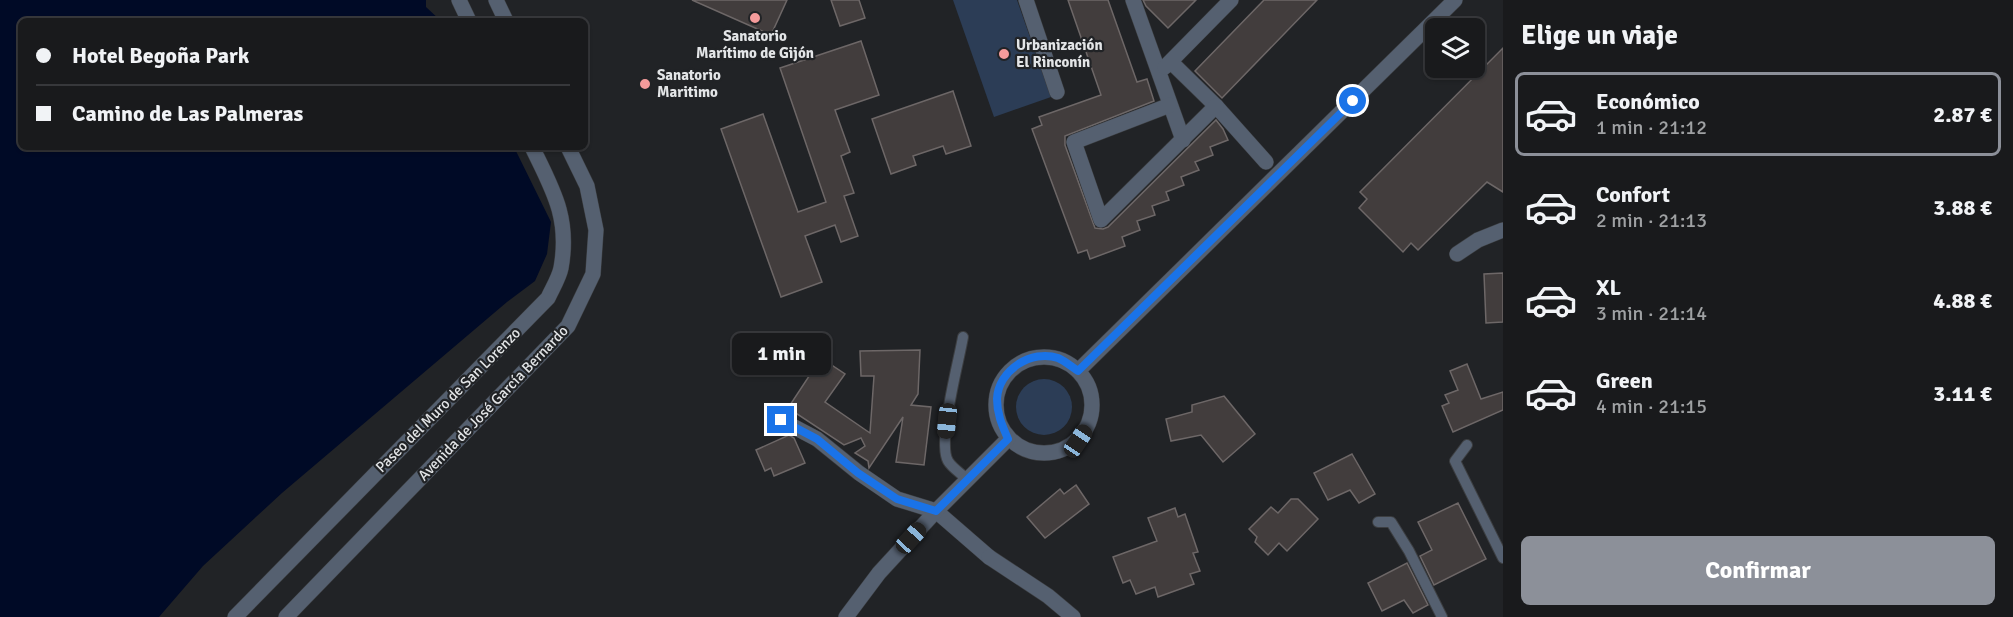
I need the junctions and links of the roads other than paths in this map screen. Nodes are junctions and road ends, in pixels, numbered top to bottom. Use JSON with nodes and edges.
{"nodes":[{"id":1,"x":459,"y":0,"type":"edge"},
{"id":2,"x":496,"y":0,"type":"edge"},
{"id":3,"x":1026,"y":0,"type":"edge"},
{"id":4,"x":1133,"y":0,"type":"edge"},
{"id":5,"x":1231,"y":0,"type":"edge"},
{"id":6,"x":1455,"y":0,"type":"edge"},
{"id":7,"x":468,"y":18,"type":"edge"},
{"id":8,"x":505,"y":18,"type":"edge"},
{"id":9,"x":1171,"y":62,"type":"junction"},
{"id":10,"x":1159,"y":73,"type":"junction"},
{"id":11,"x":1057,"y":92,"type":"dead end"},
{"id":12,"x":1170,"y":105,"type":"junction"},
{"id":13,"x":1216,"y":106,"type":"junction"},
{"id":14,"x":1183,"y":140,"type":"junction"},
{"id":15,"x":533,"y":150,"type":"edge"},
{"id":16,"x":569,"y":150,"type":"edge"},
{"id":17,"x":1266,"y":162,"type":"dead end"},
{"id":18,"x":1503,"y":230,"type":"edge"},
{"id":19,"x":1457,"y":254,"type":"dead end"},
{"id":20,"x":963,"y":337,"type":"dead end"},
{"id":21,"x":1078,"y":371,"type":"junction"},
{"id":22,"x":781,"y":420,"type":"dead end"},
{"id":23,"x":1008,"y":439,"type":"junction"},
{"id":24,"x":1467,"y":445,"type":"dead end"},
{"id":25,"x":968,"y":480,"type":"junction"},
{"id":26,"x":936,"y":511,"type":"junction"},
{"id":27,"x":1378,"y":522,"type":"dead end"},
{"id":28,"x":1503,"y":558,"type":"edge"},
{"id":29,"x":235,"y":617,"type":"edge"},
{"id":30,"x":286,"y":617,"type":"edge"},
{"id":31,"x":846,"y":617,"type":"edge"},
{"id":32,"x":1073,"y":617,"type":"edge"},
{"id":33,"x":1442,"y":617,"type":"edge"}],
"edges":[{"from":1,"to":7,"type":"street"},
{"from":2,"to":8,"type":"street"},
{"from":3,"to":11,"type":"street"},
{"from":4,"to":10,"type":"street"},
{"from":5,"to":9,"type":"street"},
{"from":6,"to":21,"type":"street"},
{"from":9,"to":10,"type":"street"},
{"from":9,"to":13,"type":"street"},
{"from":10,"to":12,"type":"street"},
{"from":12,"to":14,"type":"street"},
{"from":12,"to":14,"type":"street"},
{"from":13,"to":14,"type":"street"},
{"from":13,"to":17,"type":"street"},
{"from":15,"to":29,"type":"street","name":"Paseo del Muro de San Lorenzo"},
{"from":16,"to":30,"type":"street","name":"Avenida de José García Bernardo"},
{"from":18,"to":19,"type":"street"},
{"from":20,"to":25,"type":"lane"},
{"from":21,"to":23,"type":"street"},
{"from":21,"to":23,"type":"street"},
{"from":22,"to":26,"type":"street"},
{"from":23,"to":25,"type":"street"},
{"from":24,"to":28,"type":"lane"},
{"from":25,"to":26,"type":"street"},
{"from":26,"to":31,"type":"street"},
{"from":26,"to":32,"type":"street"},
{"from":27,"to":33,"type":"lane"}]}
